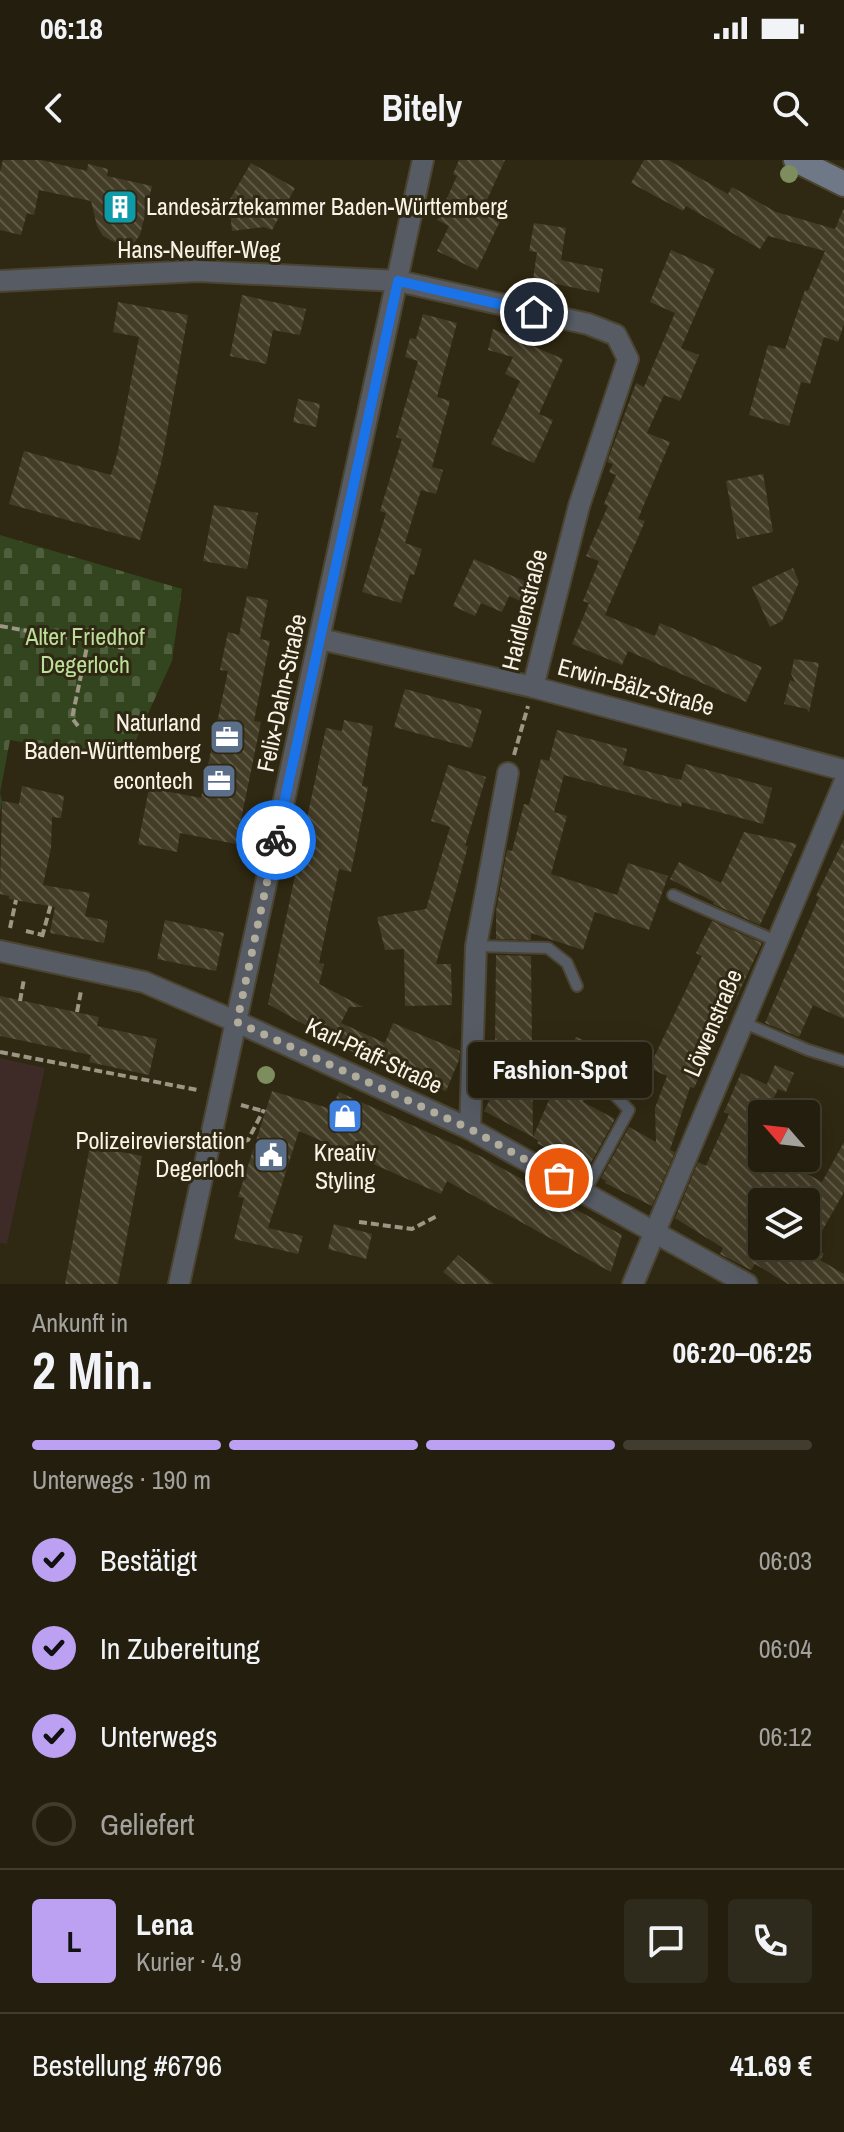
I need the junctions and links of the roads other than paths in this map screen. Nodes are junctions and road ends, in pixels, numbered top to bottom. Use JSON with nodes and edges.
{"nodes":[{"id":1,"x":423,"y":160,"type":"edge"},
{"id":2,"x":796,"y":160,"type":"edge"},
{"id":3,"x":844,"y":184,"type":"edge"},
{"id":4,"x":0,"y":281,"type":"edge"},
{"id":5,"x":398,"y":281,"type":"junction"},
{"id":6,"x":320,"y":639,"type":"junction"},
{"id":7,"x":533,"y":687,"type":"junction"},
{"id":8,"x":844,"y":770,"type":"edge"},
{"id":9,"x":508,"y":773,"type":"road end"},
{"id":10,"x":844,"y":783,"type":"edge"},
{"id":11,"x":673,"y":895,"type":"dead end"},
{"id":12,"x":776,"y":941,"type":"junction"},
{"id":13,"x":476,"y":946,"type":"junction"},
{"id":14,"x":0,"y":951,"type":"edge"},
{"id":15,"x":577,"y":986,"type":"dead end"},
{"id":16,"x":237,"y":1022,"type":"junction"},
{"id":17,"x":742,"y":1022,"type":"junction"},
{"id":18,"x":844,"y":1061,"type":"edge"},
{"id":19,"x":593,"y":1072,"type":"dead end"},
{"id":20,"x":470,"y":1129,"type":"junction"},
{"id":21,"x":584,"y":1193,"type":"junction"},
{"id":22,"x":653,"y":1231,"type":"junction"},
{"id":23,"x":179,"y":1284,"type":"edge"},
{"id":24,"x":633,"y":1284,"type":"edge"},
{"id":25,"x":747,"y":1284,"type":"edge"}],
"edges":[{"from":1,"to":5,"type":"street","name":"Felix-Dahn-Straße"},
{"from":2,"to":3,"type":"street"},
{"from":4,"to":5,"type":"street","name":"Hans-Neuffer-Weg"},
{"from":5,"to":6,"type":"street","name":"Felix-Dahn-Straße"},
{"from":5,"to":7,"type":"street","name":"Haidlenstraße"},
{"from":6,"to":7,"type":"street","name":"Erwin-Bälz-Straße"},
{"from":6,"to":16,"type":"street","name":"Felix-Dahn-Straße"},
{"from":7,"to":8,"type":"street","name":"Erwin-Bälz-Straße"},
{"from":9,"to":13,"type":"street"},
{"from":10,"to":12,"type":"street","name":"Löwenstraße"},
{"from":11,"to":12,"type":"lane"},
{"from":12,"to":17,"type":"street","name":"Löwenstraße"},
{"from":13,"to":15,"type":"lane"},
{"from":13,"to":20,"type":"street"},
{"from":14,"to":16,"type":"street","name":"Karl-Pfaff-Straße"},
{"from":16,"to":20,"type":"street","name":"Karl-Pfaff-Straße"},
{"from":16,"to":23,"type":"street","name":"Felix-Dahn-Straße"},
{"from":17,"to":18,"type":"lane"},
{"from":17,"to":22,"type":"street","name":"Löwenstraße"},
{"from":19,"to":21,"type":"lane"},
{"from":20,"to":21,"type":"street","name":"Karl-Pfaff-Straße"},
{"from":21,"to":22,"type":"street","name":"Karl-Pfaff-Straße"},
{"from":22,"to":24,"type":"street","name":"Löwenstraße"},
{"from":22,"to":25,"type":"street","name":"Karl-Pfaff-Straße"}]}
